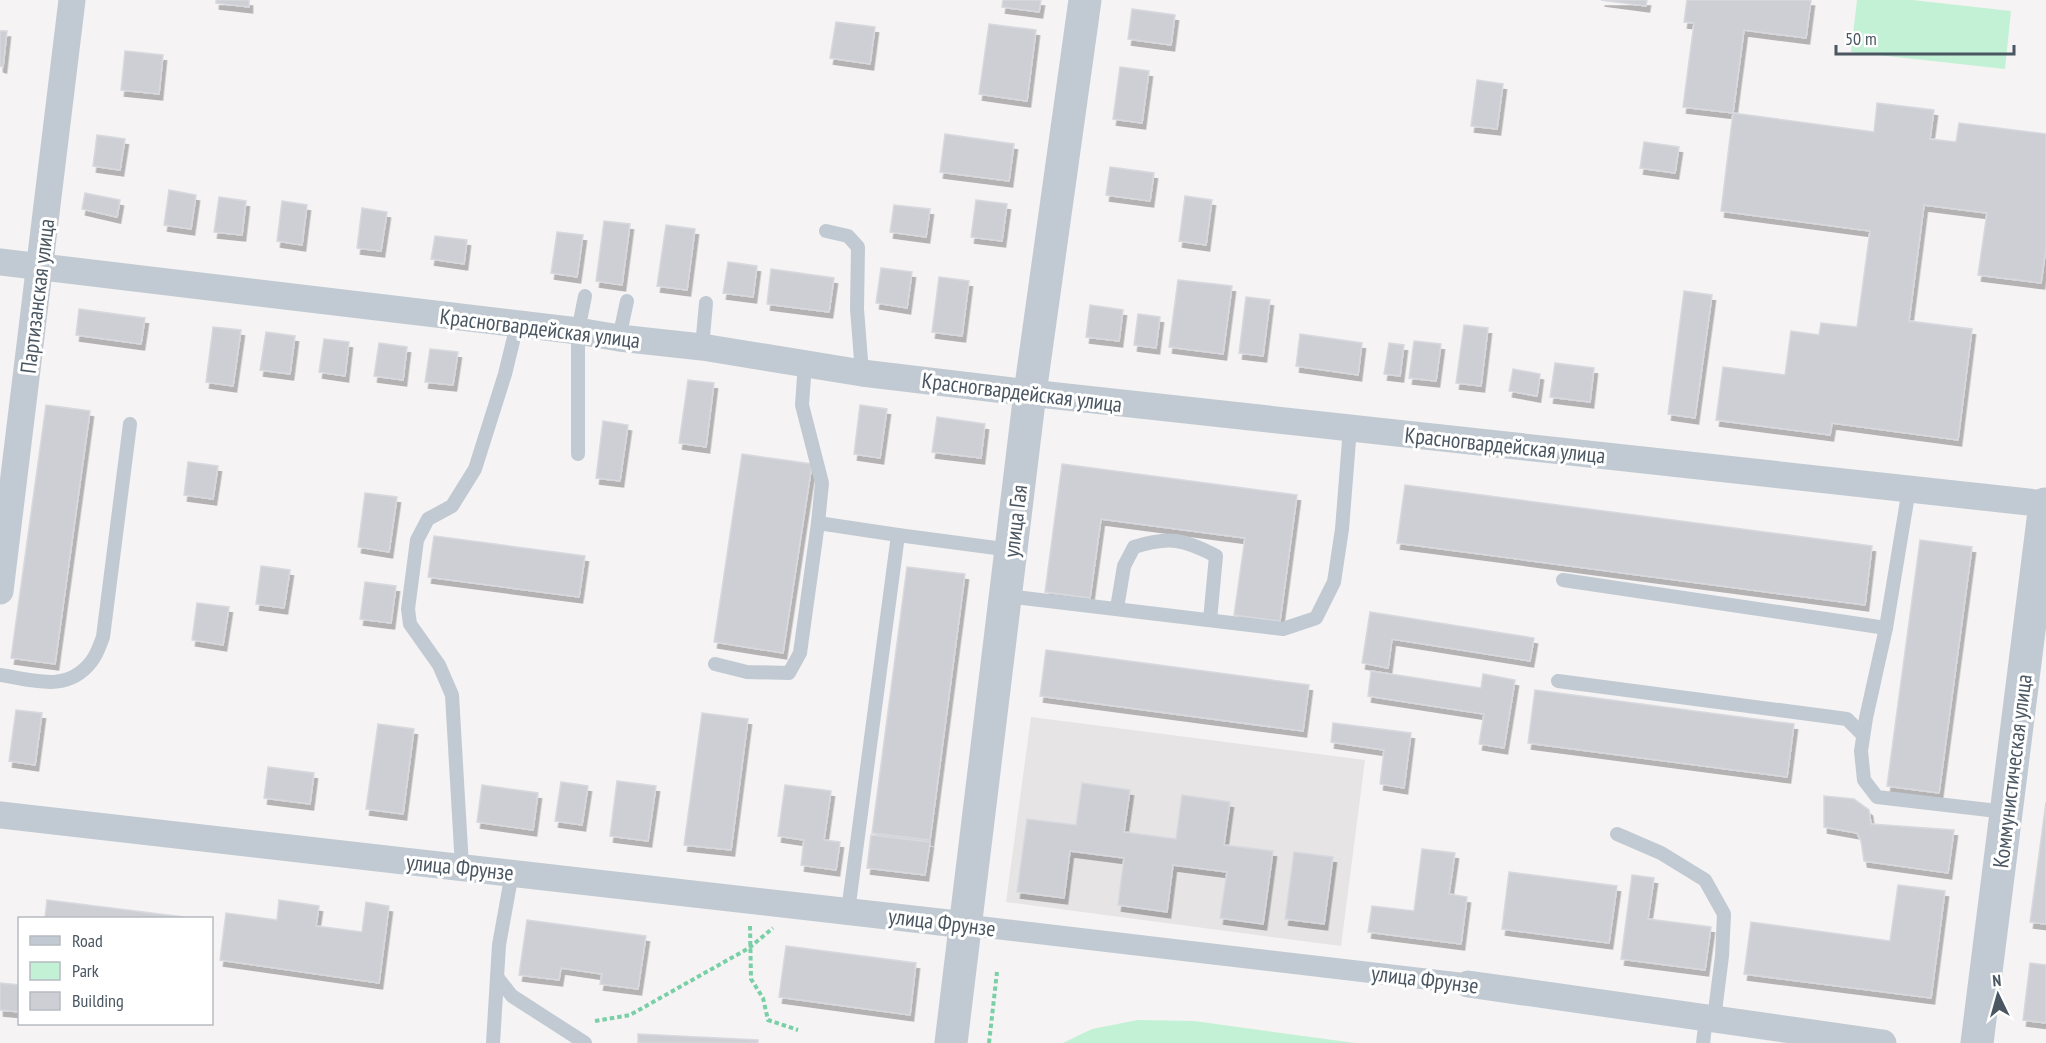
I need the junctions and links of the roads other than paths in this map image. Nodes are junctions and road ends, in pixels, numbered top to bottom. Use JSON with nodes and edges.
{"nodes":[{"id":1,"x":72,"y":0,"type":"edge"},
{"id":2,"x":1085,"y":0,"type":"edge"},
{"id":3,"x":825,"y":231,"type":"dead end"},
{"id":4,"x":0,"y":262,"type":"edge"},
{"id":5,"x":41,"y":267,"type":"junction"},
{"id":6,"x":585,"y":296,"type":"dead end"},
{"id":7,"x":627,"y":301,"type":"dead end"},
{"id":8,"x":706,"y":303,"type":"dead end"},
{"id":9,"x":517,"y":325,"type":"junction"},
{"id":10,"x":578,"y":331,"type":"junction"},
{"id":11,"x":619,"y":338,"type":"junction"},
{"id":12,"x":702,"y":347,"type":"junction"},
{"id":13,"x":805,"y":363,"type":"junction"},
{"id":14,"x":862,"y":373,"type":"junction"},
{"id":15,"x":1030,"y":393,"type":"junction"},
{"id":16,"x":130,"y":424,"type":"dead end"},
{"id":17,"x":1350,"y":428,"type":"junction"},
{"id":18,"x":578,"y":454,"type":"dead end"},
{"id":19,"x":1909,"y":489,"type":"junction"},
{"id":20,"x":2046,"y":498,"type":"edge"},
{"id":21,"x":2046,"y":504,"type":"edge"},
{"id":22,"x":818,"y":523,"type":"junction"},
{"id":23,"x":898,"y":535,"type":"junction"},
{"id":24,"x":1012,"y":550,"type":"junction"},
{"id":25,"x":1563,"y":580,"type":"dead end"},
{"id":26,"x":0,"y":591,"type":"edge"},
{"id":27,"x":1006,"y":596,"type":"junction"},
{"id":28,"x":1117,"y":608,"type":"junction"},
{"id":29,"x":1210,"y":620,"type":"junction"},
{"id":30,"x":1886,"y":628,"type":"junction"},
{"id":31,"x":715,"y":664,"type":"dead end"},
{"id":32,"x":0,"y":675,"type":"edge"},
{"id":33,"x":1558,"y":681,"type":"dead end"},
{"id":34,"x":1863,"y":735,"type":"junction"},
{"id":35,"x":2006,"y":812,"type":"junction"},
{"id":36,"x":0,"y":815,"type":"edge"},
{"id":37,"x":1617,"y":834,"type":"dead end"},
{"id":38,"x":462,"y":867,"type":"junction"},
{"id":39,"x":512,"y":873,"type":"junction"},
{"id":40,"x":848,"y":910,"type":"junction"},
{"id":41,"x":966,"y":925,"type":"junction"},
{"id":42,"x":498,"y":977,"type":"junction"},
{"id":43,"x":1468,"y":984,"type":"joint"},
{"id":44,"x":1707,"y":1027,"type":"edge"},
{"id":45,"x":494,"y":1043,"type":"edge"},
{"id":46,"x":585,"y":1043,"type":"edge"},
{"id":47,"x":951,"y":1043,"type":"edge"},
{"id":48,"x":1883,"y":1043,"type":"edge"},
{"id":49,"x":1977,"y":1043,"type":"edge"}],
"edges":[{"from":1,"to":5,"type":"street","name":"Партизанская улица"},
{"from":2,"to":15,"type":"street","name":"улица Гая"},
{"from":3,"to":14,"type":"lane"},
{"from":4,"to":5,"type":"street","name":"Красногвардейская улица"},
{"from":5,"to":9,"type":"street","name":"Красногвардейская улица"},
{"from":5,"to":26,"type":"street","name":"Партизанская улица"},
{"from":6,"to":10,"type":"lane"},
{"from":7,"to":11,"type":"lane"},
{"from":8,"to":12,"type":"lane"},
{"from":9,"to":10,"type":"street","name":"Красногвардейская улица"},
{"from":9,"to":38,"type":"lane"},
{"from":10,"to":11,"type":"street","name":"Красногвардейская улица"},
{"from":10,"to":18,"type":"lane"},
{"from":11,"to":12,"type":"street","name":"Красногвардейская улица"},
{"from":12,"to":13,"type":"street","name":"Красногвардейская улица"},
{"from":13,"to":14,"type":"street","name":"Красногвардейская улица"},
{"from":13,"to":22,"type":"lane"},
{"from":14,"to":15,"type":"street","name":"Красногвардейская улица"},
{"from":15,"to":17,"type":"street","name":"Красногвардейская улица"},
{"from":15,"to":24,"type":"street","name":"улица Гая"},
{"from":16,"to":32,"type":"lane"},
{"from":17,"to":19,"type":"street","name":"Красногвардейская улица"},
{"from":17,"to":29,"type":"lane"},
{"from":19,"to":21,"type":"street","name":"Красногвардейская улица"},
{"from":19,"to":30,"type":"lane"},
{"from":20,"to":21,"type":"street","name":"Коммунистическая улица"},
{"from":21,"to":35,"type":"street","name":"Коммунистическая улица"},
{"from":22,"to":23,"type":"lane"},
{"from":22,"to":31,"type":"lane"},
{"from":23,"to":24,"type":"lane"},
{"from":23,"to":40,"type":"lane"},
{"from":24,"to":27,"type":"street","name":"улица Гая"},
{"from":25,"to":30,"type":"lane"},
{"from":27,"to":28,"type":"lane"},
{"from":27,"to":41,"type":"street","name":"улица Гая"},
{"from":28,"to":29,"type":"lane"},
{"from":28,"to":29,"type":"lane"},
{"from":30,"to":34,"type":"lane"},
{"from":33,"to":34,"type":"lane"},
{"from":34,"to":35,"type":"lane"},
{"from":35,"to":49,"type":"street","name":"Коммунистическая улица"},
{"from":36,"to":38,"type":"street","name":"улица Фрунзе"},
{"from":37,"to":44,"type":"lane"},
{"from":38,"to":39,"type":"street","name":"улица Фрунзе"},
{"from":39,"to":40,"type":"street","name":"улица Фрунзе"},
{"from":39,"to":42,"type":"lane"},
{"from":40,"to":41,"type":"street","name":"улица Фрунзе"},
{"from":41,"to":43,"type":"street","name":"улица Фрунзе"},
{"from":41,"to":47,"type":"street","name":"улица Гая"},
{"from":42,"to":45,"type":"lane"},
{"from":42,"to":46,"type":"lane"},
{"from":43,"to":44,"type":"street","name":"улица Фрунзе"},
{"from":44,"to":48,"type":"street","name":"улица Фрунзе"}]}
